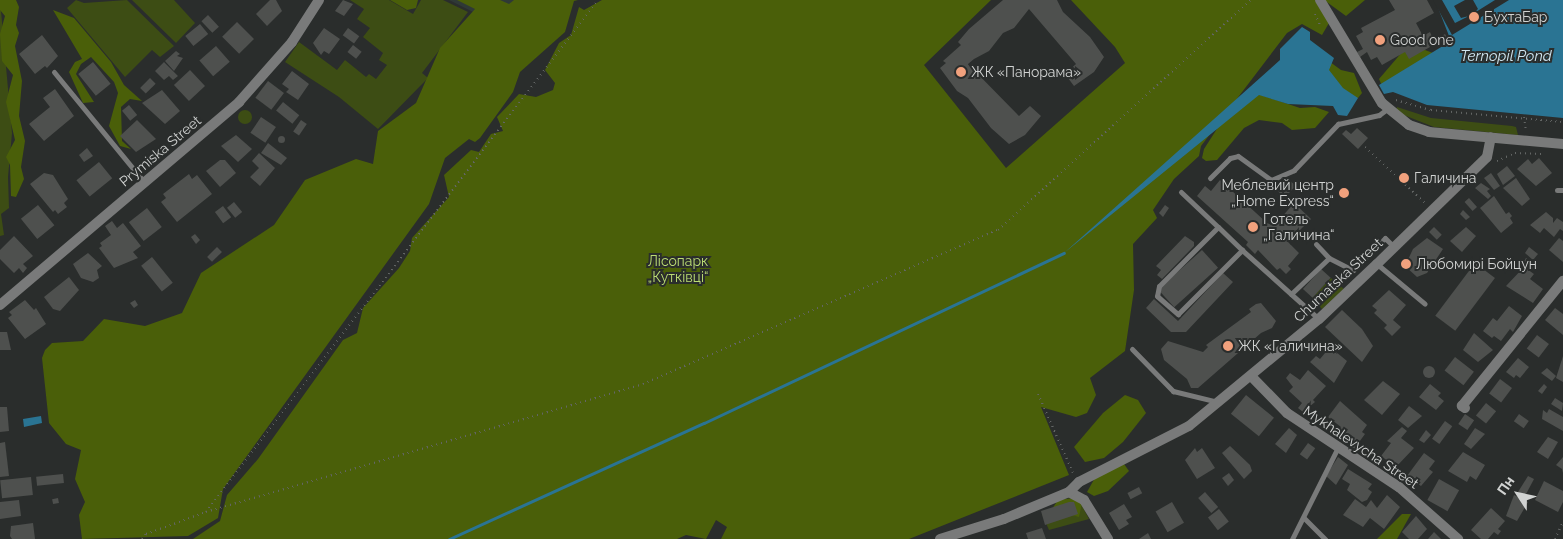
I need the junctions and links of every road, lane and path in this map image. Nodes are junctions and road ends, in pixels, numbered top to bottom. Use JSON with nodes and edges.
{"nodes":[{"id":1,"x":319,"y":0,"type":"edge"},
{"id":2,"x":598,"y":0,"type":"edge"},
{"id":3,"x":1251,"y":0,"type":"edge"},
{"id":4,"x":1320,"y":0,"type":"edge"},
{"id":5,"x":54,"y":72,"type":"dead end"},
{"id":6,"x":1384,"y":106,"type":"junction"},
{"id":7,"x":1563,"y":122,"type":"edge"},
{"id":8,"x":1491,"y":137,"type":"junction"},
{"id":9,"x":1563,"y":144,"type":"edge"},
{"id":10,"x":1365,"y":147,"type":"dead end"},
{"id":11,"x":1210,"y":178,"type":"dead end"},
{"id":12,"x":144,"y":182,"type":"junction"},
{"id":13,"x":1181,"y":192,"type":"dead end"},
{"id":14,"x":1432,"y":210,"type":"junction"},
{"id":15,"x":1218,"y":227,"type":"junction"},
{"id":16,"x":1316,"y":244,"type":"dead end"},
{"id":17,"x":1394,"y":247,"type":"junction"},
{"id":18,"x":1242,"y":250,"type":"junction"},
{"id":19,"x":1329,"y":258,"type":"junction"},
{"id":20,"x":1377,"y":264,"type":"junction"},
{"id":21,"x":1563,"y":281,"type":"edge"},
{"id":22,"x":1291,"y":294,"type":"junction"},
{"id":23,"x":1425,"y":304,"type":"dead end"},
{"id":24,"x":0,"y":305,"type":"edge"},
{"id":25,"x":1318,"y":319,"type":"junction"},
{"id":26,"x":1132,"y":348,"type":"dead end"},
{"id":27,"x":1251,"y":376,"type":"junction"},
{"id":28,"x":1038,"y":394,"type":"dead end"},
{"id":29,"x":1218,"y":402,"type":"junction"},
{"id":30,"x":1464,"y":408,"type":"dead end"},
{"id":31,"x":1338,"y":447,"type":"junction"},
{"id":32,"x":1079,"y":482,"type":"junction"},
{"id":33,"x":1069,"y":492,"type":"junction"},
{"id":34,"x":206,"y":512,"type":"junction"},
{"id":35,"x":1304,"y":518,"type":"junction"},
{"id":36,"x":1563,"y":522,"type":"edge"},
{"id":37,"x":142,"y":539,"type":"edge"},
{"id":38,"x":940,"y":539,"type":"edge"},
{"id":39,"x":1108,"y":539,"type":"edge"},
{"id":40,"x":1292,"y":539,"type":"edge"},
{"id":41,"x":1325,"y":539,"type":"edge"},
{"id":42,"x":1458,"y":539,"type":"edge"},
{"id":43,"x":1555,"y":539,"type":"edge"}],
"edges":[{"from":1,"to":12,"type":"street","name":"Prymiska Street"},
{"from":2,"to":34,"type":"path"},
{"from":3,"to":34,"type":"path"},
{"from":4,"to":6,"type":"street"},
{"from":5,"to":12,"type":"lane"},
{"from":6,"to":7,"type":"path"},
{"from":6,"to":8,"type":"street"},
{"from":6,"to":11,"type":"lane"},
{"from":8,"to":9,"type":"street"},
{"from":8,"to":14,"type":"street","name":"Chumatska Street"},
{"from":10,"to":14,"type":"path"},
{"from":12,"to":24,"type":"street","name":"Prymiska Street"},
{"from":13,"to":15,"type":"lane"},
{"from":14,"to":17,"type":"street","name":"Chumatska Street"},
{"from":15,"to":18,"type":"lane"},
{"from":15,"to":18,"type":"lane"},
{"from":16,"to":19,"type":"lane"},
{"from":17,"to":19,"type":"lane"},
{"from":17,"to":20,"type":"street","name":"Chumatska Street"},
{"from":18,"to":22,"type":"lane"},
{"from":19,"to":22,"type":"lane"},
{"from":20,"to":23,"type":"lane"},
{"from":20,"to":25,"type":"street","name":"Chumatska Street"},
{"from":21,"to":30,"type":"street"},
{"from":22,"to":25,"type":"lane"},
{"from":25,"to":27,"type":"street","name":"Chumatska Street"},
{"from":26,"to":29,"type":"lane"},
{"from":27,"to":29,"type":"street","name":"Chumatska Street"},
{"from":27,"to":31,"type":"street","name":"Mykhalevycha Street"},
{"from":28,"to":32,"type":"path"},
{"from":29,"to":32,"type":"street","name":"Chumatska Street"},
{"from":31,"to":35,"type":"lane"},
{"from":31,"to":42,"type":"street","name":"Mykhalevycha Street"},
{"from":32,"to":33,"type":"street","name":"Chumatska Street"},
{"from":33,"to":38,"type":"street","name":"Chumatska Street"},
{"from":33,"to":39,"type":"street"},
{"from":34,"to":37,"type":"path"},
{"from":35,"to":40,"type":"lane"},
{"from":35,"to":41,"type":"lane"},
{"from":36,"to":43,"type":"path"}]}
